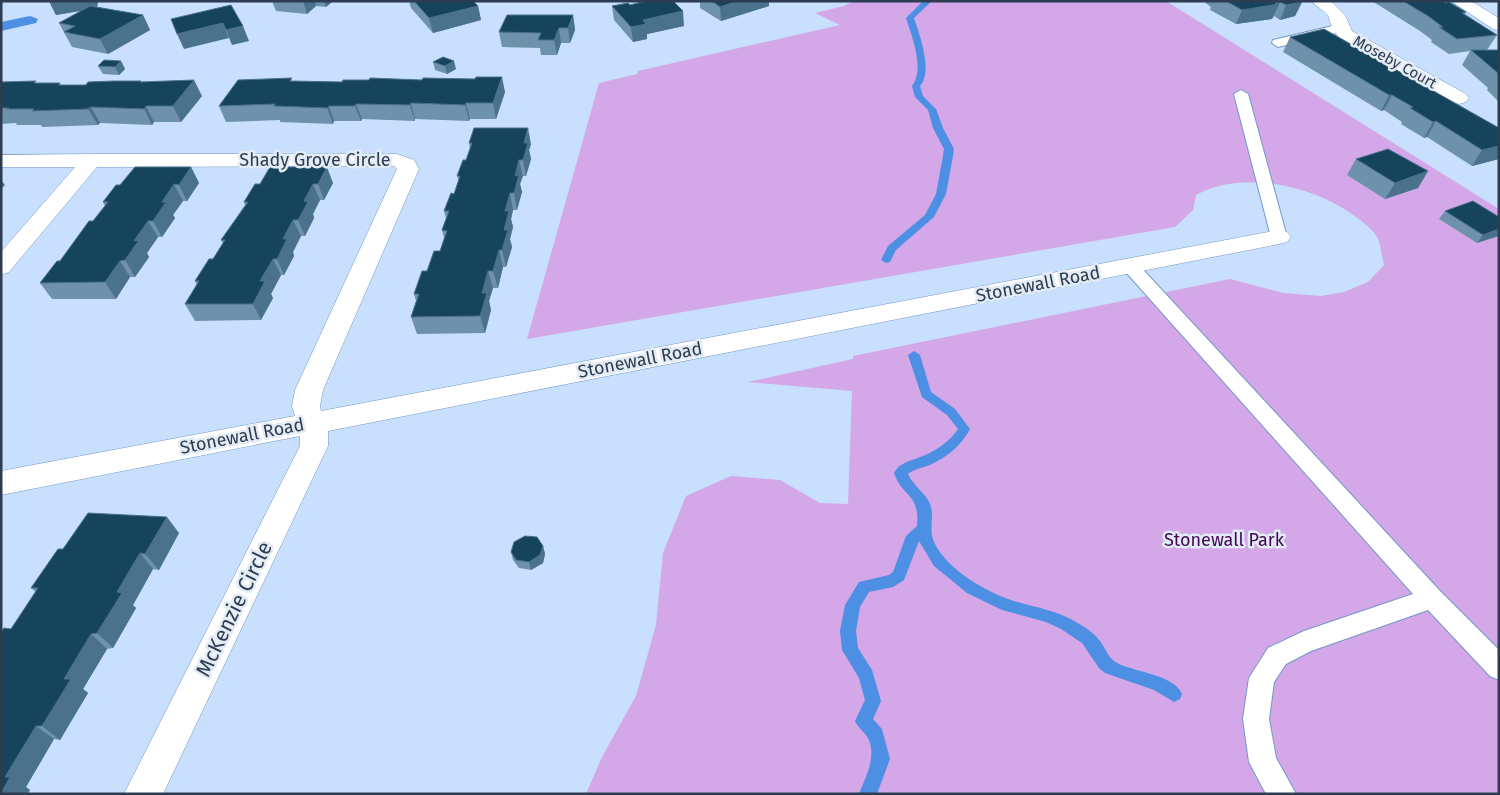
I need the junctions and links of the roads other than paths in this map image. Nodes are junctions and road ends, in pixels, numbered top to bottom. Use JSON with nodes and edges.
{"nodes":[{"id":1,"x":1319,"y":1,"type":"edge"},
{"id":2,"x":1459,"y":1,"type":"edge"},
{"id":3,"x":1499,"y":25,"type":"edge"},
{"id":4,"x":1341,"y":28,"type":"junction"},
{"id":5,"x":1278,"y":43,"type":"dead end"},
{"id":6,"x":1241,"y":94,"type":"dead end"},
{"id":7,"x":1459,"y":98,"type":"dead end"},
{"id":8,"x":1,"y":160,"type":"edge"},
{"id":9,"x":92,"y":160,"type":"junction"},
{"id":10,"x":1279,"y":237,"type":"joint"},
{"id":11,"x":1130,"y":266,"type":"junction"},
{"id":12,"x":1,"y":267,"type":"edge"},
{"id":13,"x":310,"y":423,"type":"junction"},
{"id":14,"x":1,"y":483,"type":"edge"},
{"id":15,"x":1432,"y":598,"type":"junction"},
{"id":16,"x":1499,"y":668,"type":"edge"},
{"id":17,"x":143,"y":794,"type":"edge"},
{"id":18,"x":1282,"y":794,"type":"edge"}],
"edges":[{"from":1,"to":4,"type":"street","name":"Moseby Court"},
{"from":2,"to":3,"type":"street"},
{"from":4,"to":5,"type":"lane"},
{"from":4,"to":7,"type":"street","name":"Moseby Court"},
{"from":6,"to":10,"type":"lane"},
{"from":8,"to":9,"type":"street","name":"Shady Grove Circle"},
{"from":9,"to":12,"type":"street"},
{"from":9,"to":13,"type":"street","name":"Shady Grove Circle"},
{"from":10,"to":11,"type":"street","name":"Stonewall Road"},
{"from":11,"to":13,"type":"street","name":"Stonewall Road"},
{"from":11,"to":15,"type":"lane"},
{"from":13,"to":14,"type":"street","name":"Stonewall Road"},
{"from":13,"to":17,"type":"street","name":"McKenzie Circle"},
{"from":15,"to":16,"type":"lane"},
{"from":15,"to":18,"type":"lane"}]}
